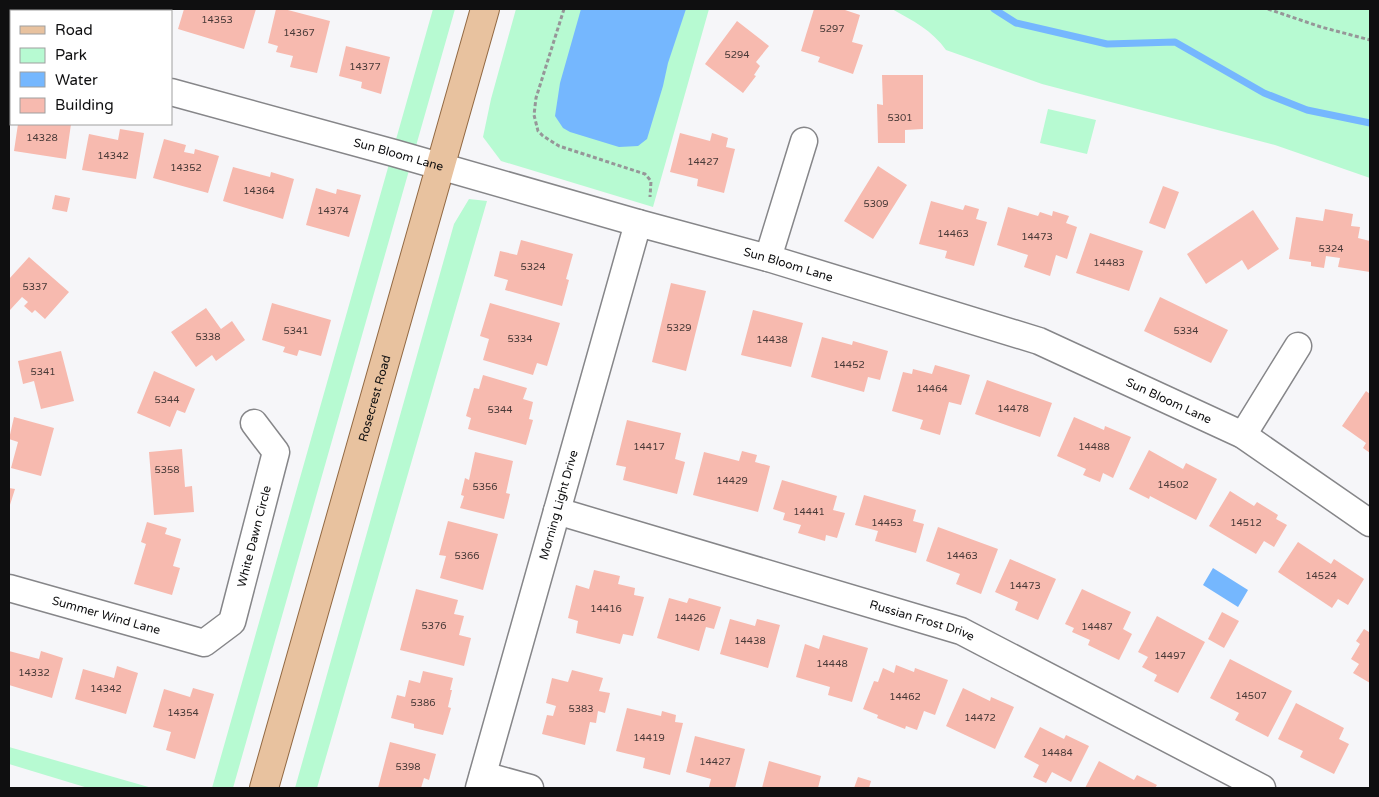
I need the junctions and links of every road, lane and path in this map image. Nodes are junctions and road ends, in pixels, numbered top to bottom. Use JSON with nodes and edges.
{"nodes":[{"id":1,"x":485,"y":9,"type":"edge"},
{"id":2,"x":563,"y":9,"type":"edge"},
{"id":3,"x":1268,"y":9,"type":"edge"},
{"id":4,"x":1370,"y":40,"type":"edge"},
{"id":5,"x":172,"y":92,"type":"edge"},
{"id":6,"x":804,"y":141,"type":"dead end"},
{"id":7,"x":441,"y":166,"type":"junction"},
{"id":8,"x":650,"y":197,"type":"dead end"},
{"id":9,"x":638,"y":223,"type":"junction"},
{"id":10,"x":768,"y":258,"type":"junction"},
{"id":11,"x":1298,"y":346,"type":"dead end"},
{"id":12,"x":254,"y":423,"type":"dead end"},
{"id":13,"x":1243,"y":435,"type":"junction"},
{"id":14,"x":557,"y":510,"type":"junction"},
{"id":15,"x":1370,"y":523,"type":"edge"},
{"id":16,"x":9,"y":588,"type":"edge"},
{"id":17,"x":204,"y":643,"type":"joint"},
{"id":18,"x":481,"y":781,"type":"edge"},
{"id":19,"x":264,"y":788,"type":"edge"},
{"id":20,"x":530,"y":788,"type":"edge"},
{"id":21,"x":1262,"y":788,"type":"edge"}],
"edges":[{"from":1,"to":7,"type":"main road","name":"Rosecrest Road"},
{"from":2,"to":8,"type":"path"},
{"from":3,"to":4,"type":"path"},
{"from":5,"to":7,"type":"street","name":"Sun Bloom Lane"},
{"from":6,"to":10,"type":"street"},
{"from":7,"to":9,"type":"street","name":"Sun Bloom Lane"},
{"from":7,"to":19,"type":"main road","name":"Rosecrest Road"},
{"from":9,"to":10,"type":"street","name":"Sun Bloom Lane"},
{"from":9,"to":14,"type":"street","name":"Morning Light Drive"},
{"from":10,"to":13,"type":"street","name":"Sun Bloom Lane"},
{"from":11,"to":13,"type":"street"},
{"from":12,"to":17,"type":"street","name":"White Dawn Circle"},
{"from":13,"to":15,"type":"street","name":"Sun Bloom Lane"},
{"from":14,"to":18,"type":"street","name":"Morning Light Drive"},
{"from":14,"to":21,"type":"street","name":"Russian Frost Drive"},
{"from":16,"to":17,"type":"street","name":"Summer Wind Lane"},
{"from":18,"to":20,"type":"street"}]}
